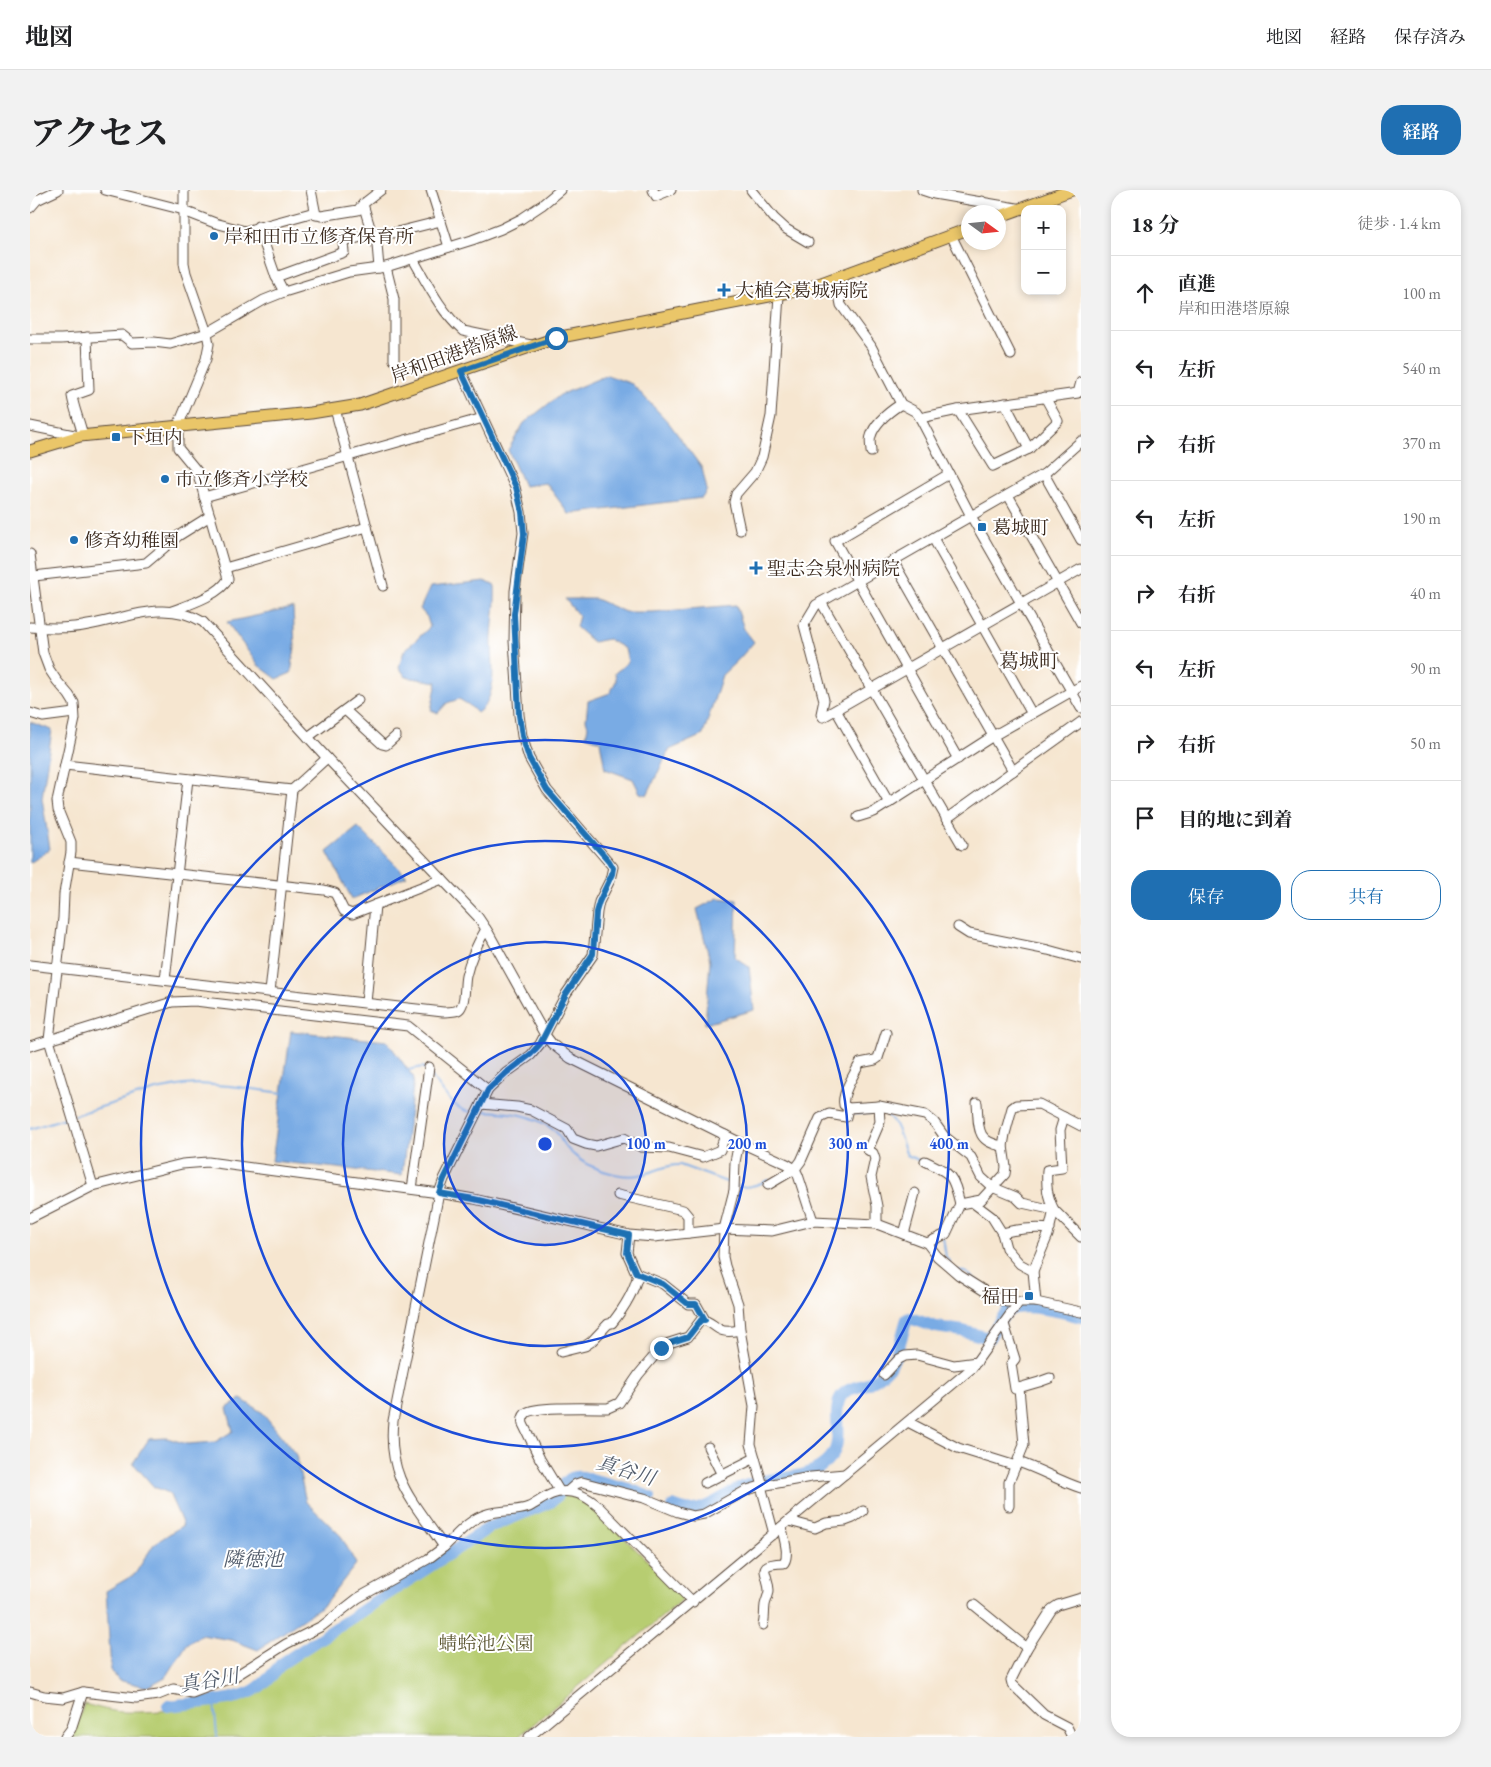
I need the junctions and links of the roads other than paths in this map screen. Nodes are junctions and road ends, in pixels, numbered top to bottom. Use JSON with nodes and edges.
{"nodes":[{"id":1,"x":58,"y":190,"type":"edge"},
{"id":2,"x":106,"y":190,"type":"edge"},
{"id":3,"x":184,"y":190,"type":"edge"},
{"id":4,"x":311,"y":190,"type":"edge"},
{"id":5,"x":381,"y":190,"type":"edge"},
{"id":6,"x":430,"y":190,"type":"edge"},
{"id":7,"x":560,"y":190,"type":"edge"},
{"id":8,"x":652,"y":190,"type":"edge"},
{"id":9,"x":671,"y":190,"type":"edge"},
{"id":10,"x":751,"y":190,"type":"edge"},
{"id":11,"x":922,"y":190,"type":"edge"},
{"id":12,"x":1072,"y":190,"type":"edge"},
{"id":13,"x":982,"y":201,"type":"junction"},
{"id":14,"x":363,"y":204,"type":"junction"},
{"id":15,"x":983,"y":205,"type":"edge"},
{"id":16,"x":1033,"y":205,"type":"edge"},
{"id":17,"x":30,"y":208,"type":"edge"},
{"id":18,"x":1021,"y":209,"type":"edge"},
{"id":19,"x":1021,"y":209,"type":"edge"},
{"id":20,"x":184,"y":210,"type":"junction"},
{"id":21,"x":1006,"y":214,"type":"edge"},
{"id":22,"x":316,"y":215,"type":"junction"},
{"id":23,"x":441,"y":221,"type":"junction"},
{"id":24,"x":258,"y":226,"type":"junction"},
{"id":25,"x":961,"y":231,"type":"edge"},
{"id":26,"x":951,"y":235,"type":"junction"},
{"id":27,"x":374,"y":236,"type":"junction"},
{"id":28,"x":808,"y":242,"type":"dead end"},
{"id":29,"x":450,"y":247,"type":"junction"},
{"id":30,"x":412,"y":259,"type":"junction"},
{"id":31,"x":382,"y":268,"type":"junction"},
{"id":32,"x":276,"y":277,"type":"junction"},
{"id":33,"x":836,"y":279,"type":"junction"},
{"id":34,"x":284,"y":292,"type":"junction"},
{"id":35,"x":779,"y":295,"type":"junction"},
{"id":36,"x":207,"y":332,"type":"junction"},
{"id":37,"x":87,"y":338,"type":"junction"},
{"id":38,"x":30,"y":340,"type":"edge"},
{"id":39,"x":531,"y":346,"type":"junction"},
{"id":40,"x":1011,"y":355,"type":"dead end"},
{"id":41,"x":394,"y":360,"type":"dead end"},
{"id":42,"x":461,"y":371,"type":"junction"},
{"id":43,"x":1081,"y":382,"type":"edge"},
{"id":44,"x":1045,"y":397,"type":"junction"},
{"id":45,"x":1005,"y":403,"type":"junction"},
{"id":46,"x":901,"y":404,"type":"junction"},
{"id":47,"x":334,"y":410,"type":"junction"},
{"id":48,"x":958,"y":410,"type":"junction"},
{"id":49,"x":483,"y":418,"type":"junction"},
{"id":50,"x":920,"y":418,"type":"junction"},
{"id":51,"x":30,"y":426,"type":"edge"},
{"id":52,"x":178,"y":426,"type":"junction"},
{"id":53,"x":81,"y":436,"type":"junction"},
{"id":54,"x":1081,"y":441,"type":"edge"},
{"id":55,"x":1029,"y":449,"type":"junction"},
{"id":56,"x":30,"y":451,"type":"edge"},
{"id":57,"x":871,"y":452,"type":"dead end"},
{"id":58,"x":348,"y":457,"type":"junction"},
{"id":59,"x":949,"y":474,"type":"junction"},
{"id":60,"x":1044,"y":474,"type":"junction"},
{"id":61,"x":1008,"y":495,"type":"junction"},
{"id":62,"x":204,"y":497,"type":"junction"},
{"id":63,"x":210,"y":516,"type":"junction"},
{"id":64,"x":971,"y":516,"type":"junction"},
{"id":65,"x":367,"y":528,"type":"junction"},
{"id":66,"x":740,"y":530,"type":"dead end"},
{"id":67,"x":933,"y":538,"type":"junction"},
{"id":68,"x":1081,"y":540,"type":"edge"},
{"id":69,"x":30,"y":554,"type":"edge"},
{"id":70,"x":893,"y":561,"type":"junction"},
{"id":71,"x":225,"y":568,"type":"junction"},
{"id":72,"x":1081,"y":569,"type":"edge"},
{"id":73,"x":34,"y":576,"type":"junction"},
{"id":74,"x":857,"y":582,"type":"junction"},
{"id":75,"x":1057,"y":582,"type":"junction"},
{"id":76,"x":384,"y":586,"type":"dead end"},
{"id":77,"x":821,"y":602,"type":"junction"},
{"id":78,"x":1020,"y":603,"type":"junction"},
{"id":79,"x":172,"y":611,"type":"junction"},
{"id":80,"x":1081,"y":623,"type":"edge"},
{"id":81,"x":982,"y":626,"type":"junction"},
{"id":82,"x":30,"y":627,"type":"edge"},
{"id":83,"x":40,"y":628,"type":"junction"},
{"id":84,"x":942,"y":649,"type":"junction"},
{"id":85,"x":907,"y":668,"type":"junction"},
{"id":86,"x":1081,"y":686,"type":"edge"},
{"id":87,"x":871,"y":689,"type":"junction"},
{"id":88,"x":1072,"y":691,"type":"junction"},
{"id":89,"x":358,"y":700,"type":"dead end"},
{"id":90,"x":1081,"y":708,"type":"edge"},
{"id":91,"x":346,"y":710,"type":"junction"},
{"id":92,"x":836,"y":710,"type":"junction"},
{"id":93,"x":30,"y":713,"type":"edge"},
{"id":94,"x":74,"y":713,"type":"junction"},
{"id":95,"x":1032,"y":714,"type":"junction"},
{"id":96,"x":1081,"y":722,"type":"edge"},
{"id":97,"x":396,"y":736,"type":"dead end"},
{"id":98,"x":993,"y":736,"type":"junction"},
{"id":99,"x":308,"y":737,"type":"junction"},
{"id":100,"x":327,"y":758,"type":"junction"},
{"id":101,"x":958,"y":758,"type":"junction"},
{"id":102,"x":65,"y":765,"type":"junction"},
{"id":103,"x":1013,"y":771,"type":"junction"},
{"id":104,"x":188,"y":778,"type":"junction"},
{"id":105,"x":925,"y":780,"type":"junction"},
{"id":106,"x":292,"y":790,"type":"junction"},
{"id":107,"x":890,"y":803,"type":"junction"},
{"id":108,"x":858,"y":818,"type":"dead end"},
{"id":109,"x":946,"y":819,"type":"junction"},
{"id":110,"x":962,"y":846,"type":"dead end"},
{"id":111,"x":69,"y":862,"type":"junction"},
{"id":112,"x":177,"y":874,"type":"junction"},
{"id":113,"x":442,"y":879,"type":"junction"},
{"id":114,"x":283,"y":885,"type":"junction"},
{"id":115,"x":375,"y":905,"type":"junction"},
{"id":116,"x":958,"y":927,"type":"dead end"},
{"id":117,"x":486,"y":929,"type":"junction"},
{"id":118,"x":1081,"y":960,"type":"edge"},
{"id":119,"x":30,"y":965,"type":"edge"},
{"id":120,"x":57,"y":968,"type":"junction"},
{"id":121,"x":165,"y":980,"type":"junction"},
{"id":122,"x":270,"y":992,"type":"junction"},
{"id":123,"x":366,"y":1003,"type":"junction"},
{"id":124,"x":886,"y":1033,"type":"dead end"},
{"id":125,"x":546,"y":1034,"type":"junction"},
{"id":126,"x":49,"y":1040,"type":"junction"},
{"id":127,"x":30,"y":1046,"type":"edge"},
{"id":128,"x":429,"y":1066,"type":"dead end"},
{"id":129,"x":488,"y":1090,"type":"junction"},
{"id":130,"x":977,"y":1103,"type":"dead end"},
{"id":131,"x":481,"y":1104,"type":"junction"},
{"id":132,"x":879,"y":1106,"type":"junction"},
{"id":133,"x":848,"y":1108,"type":"junction"},
{"id":134,"x":1064,"y":1116,"type":"junction"},
{"id":135,"x":1081,"y":1126,"type":"edge"},
{"id":136,"x":725,"y":1135,"type":"junction"},
{"id":137,"x":739,"y":1142,"type":"junction"},
{"id":138,"x":1003,"y":1146,"type":"junction"},
{"id":139,"x":925,"y":1161,"type":"dead end"},
{"id":140,"x":795,"y":1170,"type":"junction"},
{"id":141,"x":768,"y":1185,"type":"dead end"},
{"id":142,"x":93,"y":1186,"type":"junction"},
{"id":143,"x":992,"y":1187,"type":"junction"},
{"id":144,"x":412,"y":1189,"type":"junction"},
{"id":145,"x":439,"y":1193,"type":"junction"},
{"id":146,"x":915,"y":1194,"type":"dead end"},
{"id":147,"x":618,"y":1195,"type":"dead end"},
{"id":148,"x":972,"y":1202,"type":"junction"},
{"id":149,"x":960,"y":1204,"type":"junction"},
{"id":150,"x":1054,"y":1210,"type":"junction"},
{"id":151,"x":30,"y":1218,"type":"edge"},
{"id":152,"x":813,"y":1221,"type":"junction"},
{"id":153,"x":876,"y":1224,"type":"junction"},
{"id":154,"x":724,"y":1229,"type":"junction"},
{"id":155,"x":1050,"y":1229,"type":"junction"},
{"id":156,"x":1002,"y":1232,"type":"junction"},
{"id":157,"x":688,"y":1233,"type":"junction"},
{"id":158,"x":904,"y":1234,"type":"junction"},
{"id":159,"x":629,"y":1235,"type":"junction"},
{"id":160,"x":1081,"y":1236,"type":"edge"},
{"id":161,"x":927,"y":1243,"type":"junction"},
{"id":162,"x":1033,"y":1272,"type":"junction"},
{"id":163,"x":638,"y":1274,"type":"junction"},
{"id":164,"x":1036,"y":1302,"type":"junction"},
{"id":165,"x":1015,"y":1307,"type":"junction"},
{"id":166,"x":1081,"y":1312,"type":"edge"},
{"id":167,"x":705,"y":1320,"type":"junction"},
{"id":168,"x":1004,"y":1324,"type":"junction"},
{"id":169,"x":740,"y":1330,"type":"junction"},
{"id":170,"x":561,"y":1352,"type":"dead end"},
{"id":171,"x":977,"y":1362,"type":"junction"},
{"id":172,"x":884,"y":1375,"type":"dead end"},
{"id":173,"x":1050,"y":1378,"type":"dead end"},
{"id":174,"x":1019,"y":1388,"type":"junction"},
{"id":175,"x":908,"y":1422,"type":"junction"},
{"id":176,"x":708,"y":1447,"type":"dead end"},
{"id":177,"x":755,"y":1458,"type":"junction"},
{"id":178,"x":1017,"y":1464,"type":"junction"},
{"id":179,"x":722,"y":1474,"type":"junction"},
{"id":180,"x":846,"y":1474,"type":"junction"},
{"id":181,"x":706,"y":1483,"type":"dead end"},
{"id":182,"x":762,"y":1486,"type":"junction"},
{"id":183,"x":1081,"y":1488,"type":"edge"},
{"id":184,"x":564,"y":1491,"type":"junction"},
{"id":185,"x":1009,"y":1506,"type":"dead end"},
{"id":186,"x":863,"y":1511,"type":"dead end"},
{"id":187,"x":785,"y":1524,"type":"junction"},
{"id":188,"x":774,"y":1534,"type":"junction"},
{"id":189,"x":444,"y":1547,"type":"junction"},
{"id":190,"x":1081,"y":1598,"type":"edge"},
{"id":191,"x":693,"y":1602,"type":"junction"},
{"id":192,"x":974,"y":1604,"type":"dead end"},
{"id":193,"x":763,"y":1625,"type":"dead end"},
{"id":194,"x":1027,"y":1648,"type":"junction"},
{"id":195,"x":30,"y":1692,"type":"edge"},
{"id":196,"x":83,"y":1692,"type":"junction"},
{"id":197,"x":64,"y":1737,"type":"edge"},
{"id":198,"x":529,"y":1737,"type":"edge"},
{"id":199,"x":1072,"y":1737,"type":"edge"}],
"edges":[{"from":1,"to":17,"type":"street"},
{"from":2,"to":20,"type":"street"},
{"from":3,"to":20,"type":"street"},
{"from":4,"to":22,"type":"street"},
{"from":5,"to":14,"type":"street"},
{"from":6,"to":23,"type":"street"},
{"from":7,"to":29,"type":"street"},
{"from":8,"to":9,"type":"street"},
{"from":10,"to":28,"type":"street"},
{"from":11,"to":13,"type":"street"},
{"from":12,"to":16,"type":"main road"},
{"from":13,"to":15,"type":"street"},
{"from":13,"to":18,"type":"street"},
{"from":14,"to":22,"type":"street"},
{"from":14,"to":27,"type":"street"},
{"from":19,"to":21,"type":"main road"},
{"from":20,"to":24,"type":"street"},
{"from":20,"to":36,"type":"street"},
{"from":22,"to":24,"type":"street"},
{"from":23,"to":27,"type":"street"},
{"from":23,"to":29,"type":"street"},
{"from":24,"to":32,"type":"street"},
{"from":25,"to":26,"type":"main road","name":"岸和田港塔原線"},
{"from":26,"to":33,"type":"main road","name":"岸和田港塔原線"},
{"from":26,"to":40,"type":"street"},
{"from":27,"to":31,"type":"street"},
{"from":27,"to":32,"type":"street"},
{"from":29,"to":30,"type":"street"},
{"from":30,"to":31,"type":"street"},
{"from":30,"to":39,"type":"street"},
{"from":31,"to":34,"type":"street"},
{"from":31,"to":41,"type":"street"},
{"from":32,"to":34,"type":"street"},
{"from":33,"to":35,"type":"main road","name":"岸和田港塔原線"},
{"from":33,"to":46,"type":"street"},
{"from":34,"to":36,"type":"street"},
{"from":35,"to":39,"type":"main road","name":"岸和田港塔原線"},
{"from":35,"to":66,"type":"street"},
{"from":36,"to":37,"type":"street"},
{"from":36,"to":52,"type":"street"},
{"from":37,"to":38,"type":"street"},
{"from":37,"to":53,"type":"street"},
{"from":39,"to":42,"type":"main road","name":"岸和田港塔原線"},
{"from":42,"to":47,"type":"main road","name":"岸和田港塔原線"},
{"from":42,"to":49,"type":"street"},
{"from":43,"to":44,"type":"street"},
{"from":44,"to":45,"type":"street"},
{"from":44,"to":55,"type":"street"},
{"from":45,"to":48,"type":"street"},
{"from":45,"to":55,"type":"street"},
{"from":46,"to":50,"type":"street"},
{"from":46,"to":57,"type":"street"},
{"from":47,"to":52,"type":"main road","name":"岸和田港塔原線"},
{"from":47,"to":58,"type":"street"},
{"from":48,"to":50,"type":"street"},
{"from":48,"to":55,"type":"street"},
{"from":49,"to":58,"type":"street"},
{"from":49,"to":125,"type":"street"},
{"from":50,"to":59,"type":"street"},
{"from":51,"to":53,"type":"street"},
{"from":52,"to":53,"type":"main road","name":"岸和田港塔原線"},
{"from":52,"to":62,"type":"street"},
{"from":53,"to":56,"type":"main road","name":"岸和田港塔原線"},
{"from":54,"to":60,"type":"street"},
{"from":58,"to":62,"type":"street"},
{"from":58,"to":65,"type":"street"},
{"from":59,"to":64,"type":"street"},
{"from":59,"to":74,"type":"street"},
{"from":60,"to":61,"type":"street"},
{"from":60,"to":68,"type":"street"},
{"from":61,"to":64,"type":"street"},
{"from":61,"to":75,"type":"street"},
{"from":62,"to":63,"type":"street"},
{"from":63,"to":71,"type":"street"},
{"from":63,"to":73,"type":"street"},
{"from":64,"to":67,"type":"street"},
{"from":64,"to":78,"type":"street"},
{"from":65,"to":71,"type":"street"},
{"from":65,"to":76,"type":"street"},
{"from":67,"to":70,"type":"street"},
{"from":67,"to":81,"type":"street"},
{"from":69,"to":73,"type":"street"},
{"from":70,"to":74,"type":"street"},
{"from":70,"to":84,"type":"street"},
{"from":71,"to":79,"type":"street"},
{"from":72,"to":75,"type":"street"},
{"from":73,"to":83,"type":"street"},
{"from":74,"to":77,"type":"street"},
{"from":74,"to":85,"type":"street"},
{"from":75,"to":78,"type":"street"},
{"from":75,"to":80,"type":"street"},
{"from":77,"to":87,"type":"street"},
{"from":77,"to":92,"type":"street"},
{"from":78,"to":81,"type":"street"},
{"from":78,"to":88,"type":"street"},
{"from":79,"to":83,"type":"street"},
{"from":79,"to":99,"type":"street"},
{"from":81,"to":84,"type":"street"},
{"from":81,"to":95,"type":"street"},
{"from":82,"to":83,"type":"street"},
{"from":83,"to":94,"type":"street"},
{"from":84,"to":85,"type":"street"},
{"from":84,"to":98,"type":"street"},
{"from":85,"to":87,"type":"street"},
{"from":85,"to":101,"type":"street"},
{"from":86,"to":88,"type":"street"},
{"from":87,"to":92,"type":"street"},
{"from":87,"to":105,"type":"street"},
{"from":88,"to":90,"type":"street"},
{"from":88,"to":95,"type":"street"},
{"from":89,"to":91,"type":"street"},
{"from":91,"to":97,"type":"street"},
{"from":91,"to":99,"type":"street"},
{"from":92,"to":107,"type":"street"},
{"from":93,"to":94,"type":"street"},
{"from":94,"to":102,"type":"street"},
{"from":95,"to":98,"type":"street"},
{"from":96,"to":103,"type":"street"},
{"from":98,"to":101,"type":"street"},
{"from":98,"to":103,"type":"street"},
{"from":99,"to":100,"type":"street"},
{"from":100,"to":106,"type":"street"},
{"from":100,"to":113,"type":"street"},
{"from":101,"to":105,"type":"street"},
{"from":102,"to":104,"type":"street"},
{"from":102,"to":111,"type":"street"},
{"from":103,"to":109,"type":"street"},
{"from":104,"to":106,"type":"street"},
{"from":104,"to":112,"type":"street"},
{"from":105,"to":107,"type":"street"},
{"from":105,"to":109,"type":"street"},
{"from":106,"to":114,"type":"street"},
{"from":107,"to":108,"type":"street"},
{"from":109,"to":110,"type":"street"},
{"from":111,"to":112,"type":"street"},
{"from":111,"to":120,"type":"street"},
{"from":112,"to":114,"type":"street"},
{"from":112,"to":121,"type":"street"},
{"from":113,"to":115,"type":"street"},
{"from":113,"to":117,"type":"street"},
{"from":114,"to":115,"type":"street"},
{"from":114,"to":122,"type":"street"},
{"from":115,"to":123,"type":"street"},
{"from":116,"to":118,"type":"street"},
{"from":117,"to":123,"type":"street"},
{"from":117,"to":125,"type":"street"},
{"from":119,"to":120,"type":"street"},
{"from":120,"to":121,"type":"street"},
{"from":120,"to":126,"type":"street"},
{"from":121,"to":122,"type":"street"},
{"from":122,"to":123,"type":"street"},
{"from":124,"to":133,"type":"street"},
{"from":125,"to":129,"type":"street"},
{"from":125,"to":136,"type":"street"},
{"from":126,"to":127,"type":"street"},
{"from":126,"to":129,"type":"street"},
{"from":126,"to":142,"type":"street"},
{"from":128,"to":144,"type":"street"},
{"from":129,"to":131,"type":"street"},
{"from":130,"to":138,"type":"street"},
{"from":131,"to":136,"type":"street"},
{"from":131,"to":145,"type":"street"},
{"from":132,"to":133,"type":"street"},
{"from":132,"to":143,"type":"street"},
{"from":132,"to":153,"type":"street"},
{"from":133,"to":140,"type":"street"},
{"from":134,"to":135,"type":"street"},
{"from":134,"to":138,"type":"street"},
{"from":134,"to":150,"type":"street"},
{"from":136,"to":137,"type":"street"},
{"from":137,"to":140,"type":"street"},
{"from":137,"to":154,"type":"street"},
{"from":138,"to":143,"type":"street"},
{"from":139,"to":149,"type":"street"},
{"from":140,"to":141,"type":"street"},
{"from":140,"to":152,"type":"street"},
{"from":142,"to":144,"type":"street"},
{"from":142,"to":151,"type":"street"},
{"from":143,"to":148,"type":"street"},
{"from":143,"to":150,"type":"street"},
{"from":144,"to":145,"type":"street"},
{"from":145,"to":159,"type":"street"},
{"from":145,"to":189,"type":"street"},
{"from":146,"to":158,"type":"street"},
{"from":147,"to":157,"type":"street"},
{"from":148,"to":149,"type":"street"},
{"from":148,"to":156,"type":"street"},
{"from":149,"to":161,"type":"street"},
{"from":150,"to":155,"type":"street"},
{"from":150,"to":160,"type":"street"},
{"from":152,"to":153,"type":"street"},
{"from":152,"to":154,"type":"street"},
{"from":153,"to":158,"type":"street"},
{"from":154,"to":157,"type":"street"},
{"from":154,"to":169,"type":"street"},
{"from":155,"to":156,"type":"street"},
{"from":155,"to":162,"type":"street"},
{"from":156,"to":162,"type":"street"},
{"from":157,"to":159,"type":"street"},
{"from":158,"to":161,"type":"street"},
{"from":159,"to":163,"type":"street"},
{"from":161,"to":165,"type":"street"},
{"from":162,"to":164,"type":"street"},
{"from":163,"to":167,"type":"street"},
{"from":163,"to":170,"type":"street"},
{"from":164,"to":165,"type":"street"},
{"from":164,"to":166,"type":"street"},
{"from":165,"to":168,"type":"street"},
{"from":167,"to":169,"type":"street"},
{"from":167,"to":184,"type":"street"},
{"from":168,"to":171,"type":"street"},
{"from":168,"to":174,"type":"street"},
{"from":169,"to":177,"type":"street"},
{"from":171,"to":172,"type":"street"},
{"from":171,"to":175,"type":"street"},
{"from":173,"to":174,"type":"street"},
{"from":174,"to":178,"type":"street"},
{"from":175,"to":178,"type":"street"},
{"from":175,"to":180,"type":"street"},
{"from":176,"to":179,"type":"street"},
{"from":177,"to":179,"type":"street"},
{"from":177,"to":182,"type":"street"},
{"from":178,"to":183,"type":"street"},
{"from":178,"to":185,"type":"street"},
{"from":179,"to":181,"type":"street"},
{"from":180,"to":182,"type":"street"},
{"from":180,"to":187,"type":"street"},
{"from":182,"to":184,"type":"street"},
{"from":182,"to":188,"type":"street"},
{"from":184,"to":189,"type":"street"},
{"from":184,"to":191,"type":"street"},
{"from":186,"to":187,"type":"street"},
{"from":187,"to":188,"type":"street"},
{"from":187,"to":193,"type":"street"},
{"from":188,"to":191,"type":"street"},
{"from":189,"to":196,"type":"street"},
{"from":190,"to":194,"type":"street"},
{"from":191,"to":198,"type":"street"},
{"from":192,"to":194,"type":"street"},
{"from":194,"to":199,"type":"street"},
{"from":195,"to":196,"type":"street"},
{"from":196,"to":197,"type":"street"}]}
